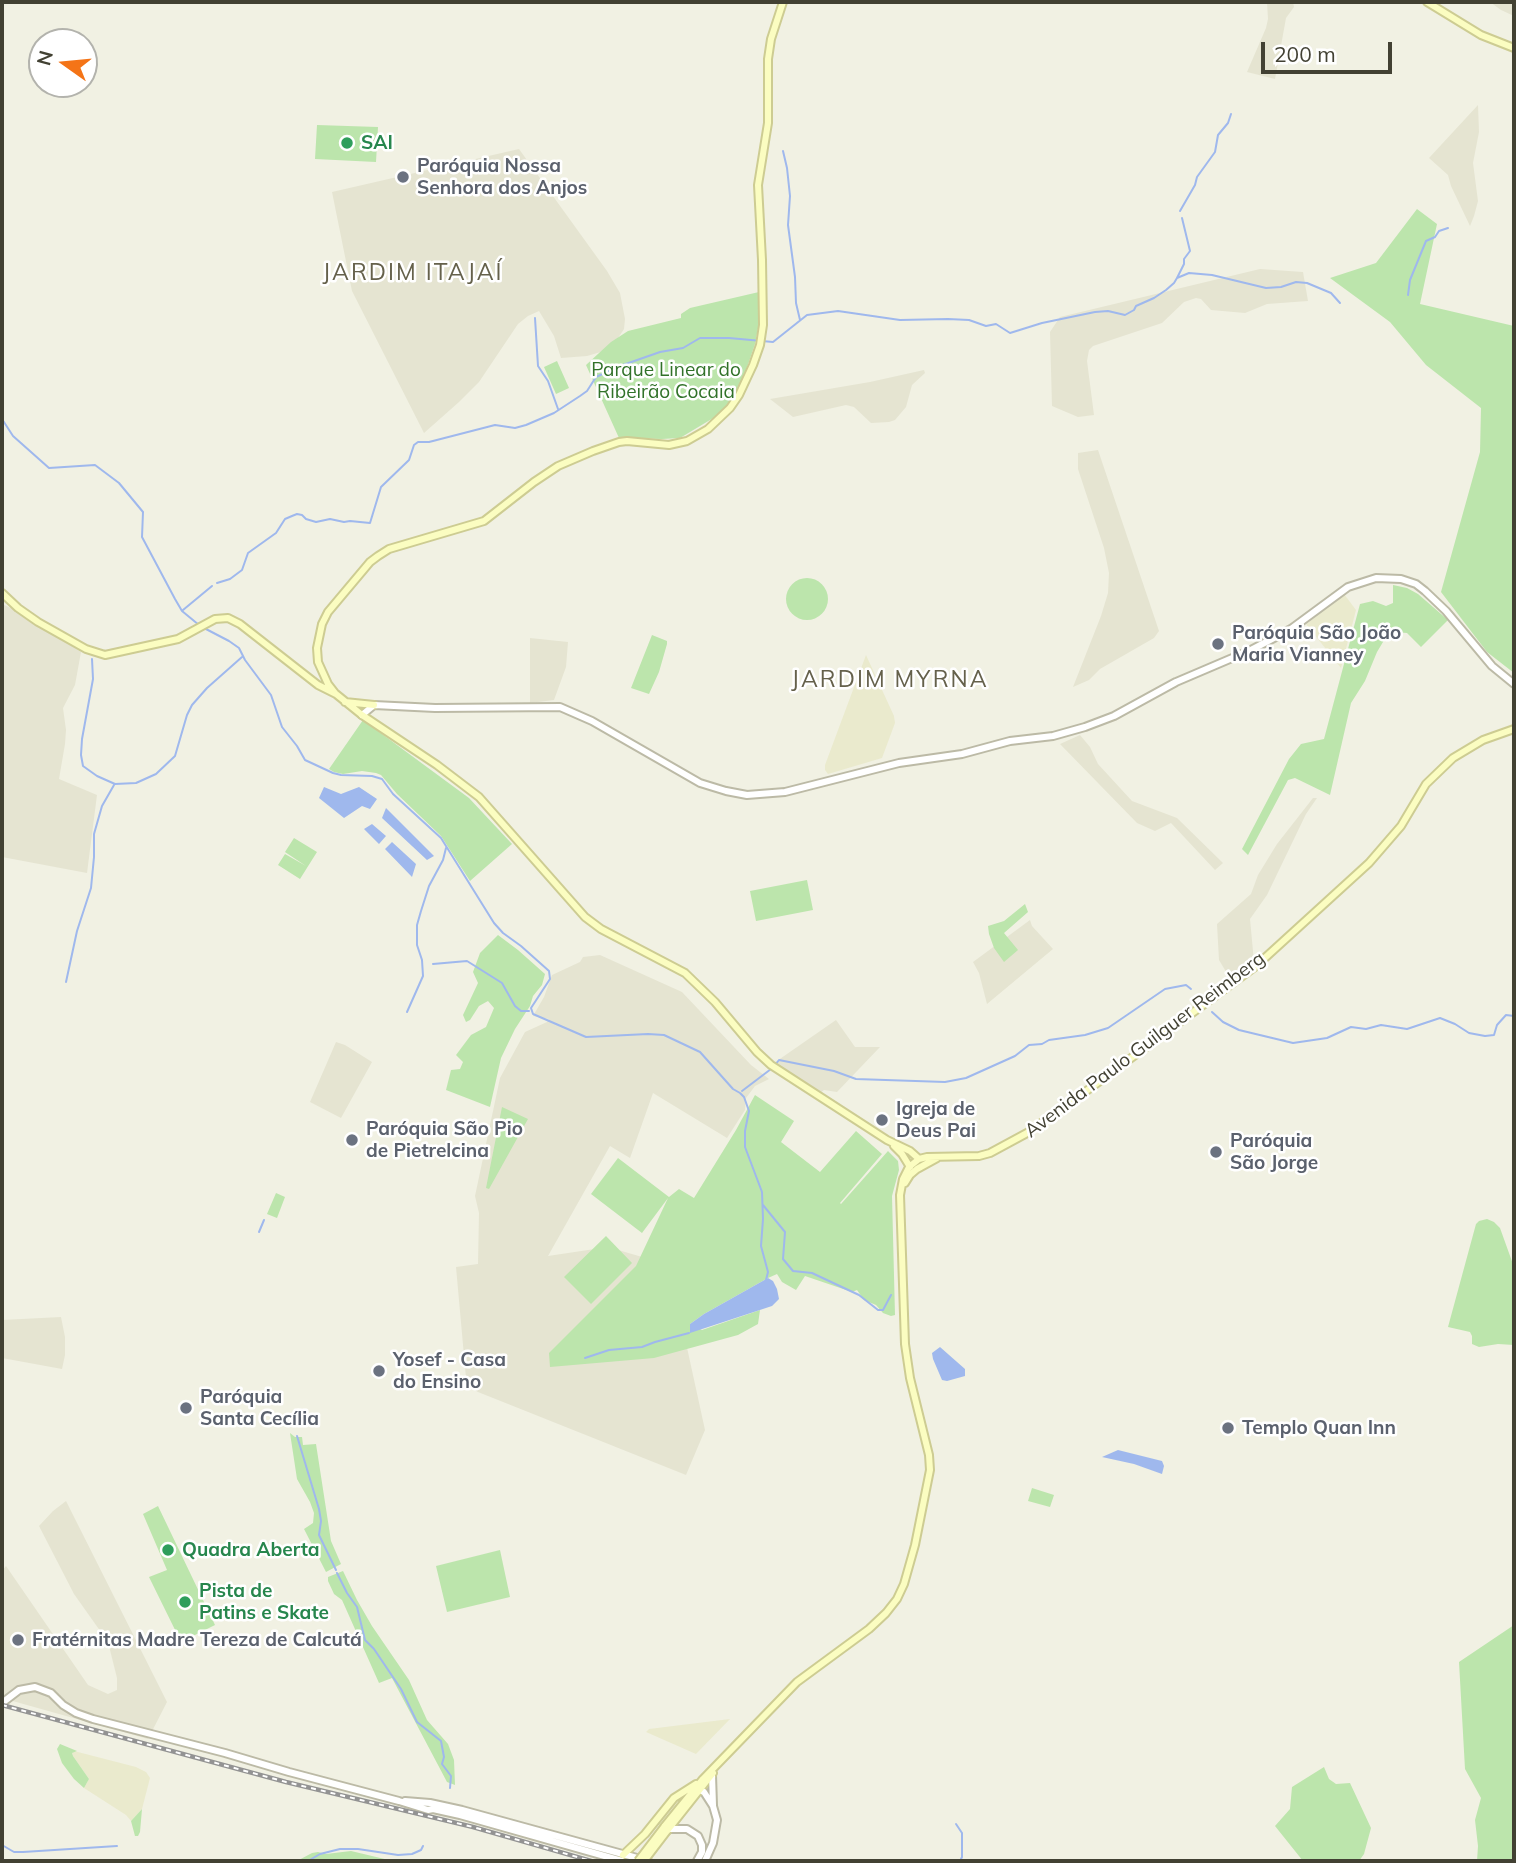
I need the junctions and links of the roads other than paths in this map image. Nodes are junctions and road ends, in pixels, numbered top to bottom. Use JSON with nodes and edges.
{"nodes":[{"id":1,"x":783,"y":2,"type":"edge"},
{"id":2,"x":1427,"y":2,"type":"edge"},
{"id":3,"x":1514,"y":48,"type":"edge"},
{"id":4,"x":2,"y":593,"type":"edge"},
{"id":5,"x":2,"y":599,"type":"edge"},
{"id":6,"x":18,"y":608,"type":"junction"},
{"id":7,"x":1514,"y":684,"type":"edge"},
{"id":8,"x":336,"y":694,"type":"junction"},
{"id":9,"x":345,"y":702,"type":"junction"},
{"id":10,"x":374,"y":705,"type":"junction"},
{"id":11,"x":362,"y":715,"type":"junction"},
{"id":12,"x":1514,"y":729,"type":"edge"},
{"id":13,"x":887,"y":1140,"type":"junction"},
{"id":14,"x":912,"y":1166,"type":"junction"},
{"id":15,"x":2,"y":1703,"type":"edge"},
{"id":16,"x":717,"y":1765,"type":"junction"},
{"id":17,"x":712,"y":1775,"type":"junction"},
{"id":18,"x":696,"y":1788,"type":"junction"},
{"id":19,"x":713,"y":1807,"type":"junction"},
{"id":20,"x":667,"y":1829,"type":"junction"},
{"id":21,"x":623,"y":1858,"type":"edge"},
{"id":22,"x":638,"y":1861,"type":"edge"},
{"id":23,"x":646,"y":1861,"type":"edge"},
{"id":24,"x":697,"y":1861,"type":"edge"},
{"id":25,"x":705,"y":1861,"type":"edge"}],
"edges":[{"from":1,"to":8,"type":"main road"},
{"from":2,"to":3,"type":"main road"},
{"from":4,"to":6,"type":"main road"},
{"from":5,"to":6,"type":"main road"},
{"from":6,"to":8,"type":"main road"},
{"from":7,"to":10,"type":"street"},
{"from":8,"to":9,"type":"main road"},
{"from":9,"to":10,"type":"main road"},
{"from":9,"to":11,"type":"main road"},
{"from":10,"to":11,"type":"street"},
{"from":11,"to":13,"type":"main road"},
{"from":12,"to":14,"type":"main road","name":"Avenida Paulo Guilguer Reimberg"},
{"from":13,"to":14,"type":"main road"},
{"from":13,"to":14,"type":"main road"},
{"from":14,"to":16,"type":"main road"},
{"from":15,"to":21,"type":"street"},
{"from":16,"to":17,"type":"main road"},
{"from":16,"to":18,"type":"main road"},
{"from":17,"to":18,"type":"main road"},
{"from":17,"to":19,"type":"street"},
{"from":18,"to":19,"type":"street"},
{"from":18,"to":20,"type":"main road"},
{"from":18,"to":21,"type":"main road"},
{"from":19,"to":25,"type":"street"},
{"from":20,"to":22,"type":"main road","bridge":true},
{"from":20,"to":23,"type":"main road","bridge":true},
{"from":20,"to":24,"type":"street"},
{"from":21,"to":23,"type":"street"}]}
